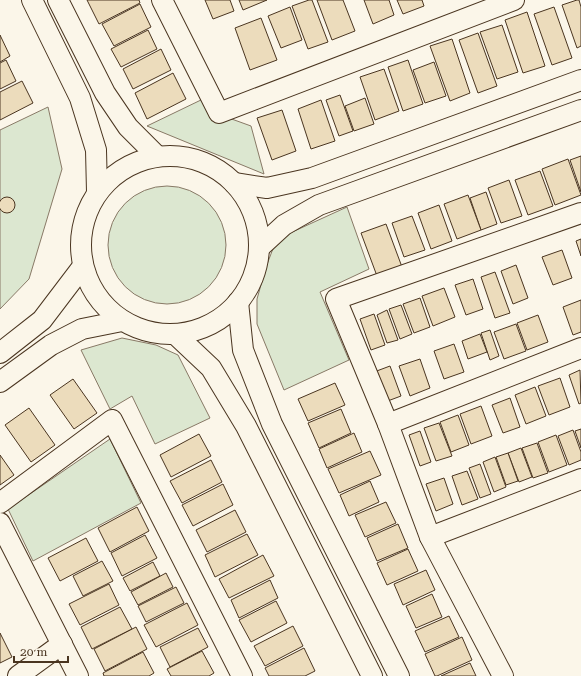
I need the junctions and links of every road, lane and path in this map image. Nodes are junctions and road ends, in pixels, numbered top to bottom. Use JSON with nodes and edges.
{"nodes":[{"id":1,"x":32,"y":0,"type":"edge"},
{"id":2,"x":58,"y":0,"type":"edge"},
{"id":3,"x":162,"y":0,"type":"edge"},
{"id":4,"x":514,"y":0,"type":"edge"},
{"id":5,"x":581,"y":80,"type":"edge"},
{"id":6,"x":581,"y":110,"type":"edge"},
{"id":7,"x":157,"y":156,"type":"junction"},
{"id":8,"x":234,"y":183,"type":"junction"},
{"id":9,"x":97,"y":192,"type":"junction"},
{"id":10,"x":581,"y":213,"type":"edge"},
{"id":11,"x":259,"y":248,"type":"junction"},
{"id":12,"x":83,"y":266,"type":"junction"},
{"id":13,"x":238,"y":302,"type":"junction"},
{"id":14,"x":122,"y":321,"type":"junction"},
{"id":15,"x":176,"y":335,"type":"junction"},
{"id":16,"x":581,"y":348,"type":"edge"},
{"id":17,"x":0,"y":353,"type":"edge"},
{"id":18,"x":0,"y":382,"type":"edge"},
{"id":19,"x":388,"y":424,"type":"junction"},
{"id":20,"x":581,"y":479,"type":"edge"},
{"id":21,"x":0,"y":503,"type":"edge"},
{"id":22,"x":0,"y":523,"type":"edge"},
{"id":23,"x":430,"y":537,"type":"junction"},
{"id":24,"x":62,"y":644,"type":"junction"},
{"id":25,"x":18,"y":676,"type":"edge"},
{"id":26,"x":78,"y":676,"type":"edge"},
{"id":27,"x":242,"y":676,"type":"edge"},
{"id":28,"x":372,"y":676,"type":"edge"},
{"id":29,"x":399,"y":676,"type":"edge"},
{"id":30,"x":502,"y":676,"type":"edge"}],
"edges":[{"from":1,"to":9,"type":"street"},
{"from":2,"to":7,"type":"street"},
{"from":3,"to":4,"type":"street"},
{"from":5,"to":8,"type":"street"},
{"from":6,"to":11,"type":"street"},
{"from":7,"to":8,"type":"street"},
{"from":7,"to":9,"type":"street"},
{"from":8,"to":11,"type":"street"},
{"from":9,"to":12,"type":"street"},
{"from":10,"to":19,"type":"street"},
{"from":11,"to":13,"type":"street"},
{"from":12,"to":14,"type":"street"},
{"from":12,"to":17,"type":"street"},
{"from":13,"to":15,"type":"street"},
{"from":13,"to":29,"type":"street"},
{"from":14,"to":15,"type":"street"},
{"from":14,"to":18,"type":"street"},
{"from":15,"to":28,"type":"street"},
{"from":16,"to":19,"type":"street"},
{"from":19,"to":23,"type":"street"},
{"from":20,"to":23,"type":"street"},
{"from":21,"to":27,"type":"street"},
{"from":22,"to":24,"type":"street"},
{"from":23,"to":30,"type":"street"},
{"from":24,"to":25,"type":"street"},
{"from":24,"to":26,"type":"street"}]}
